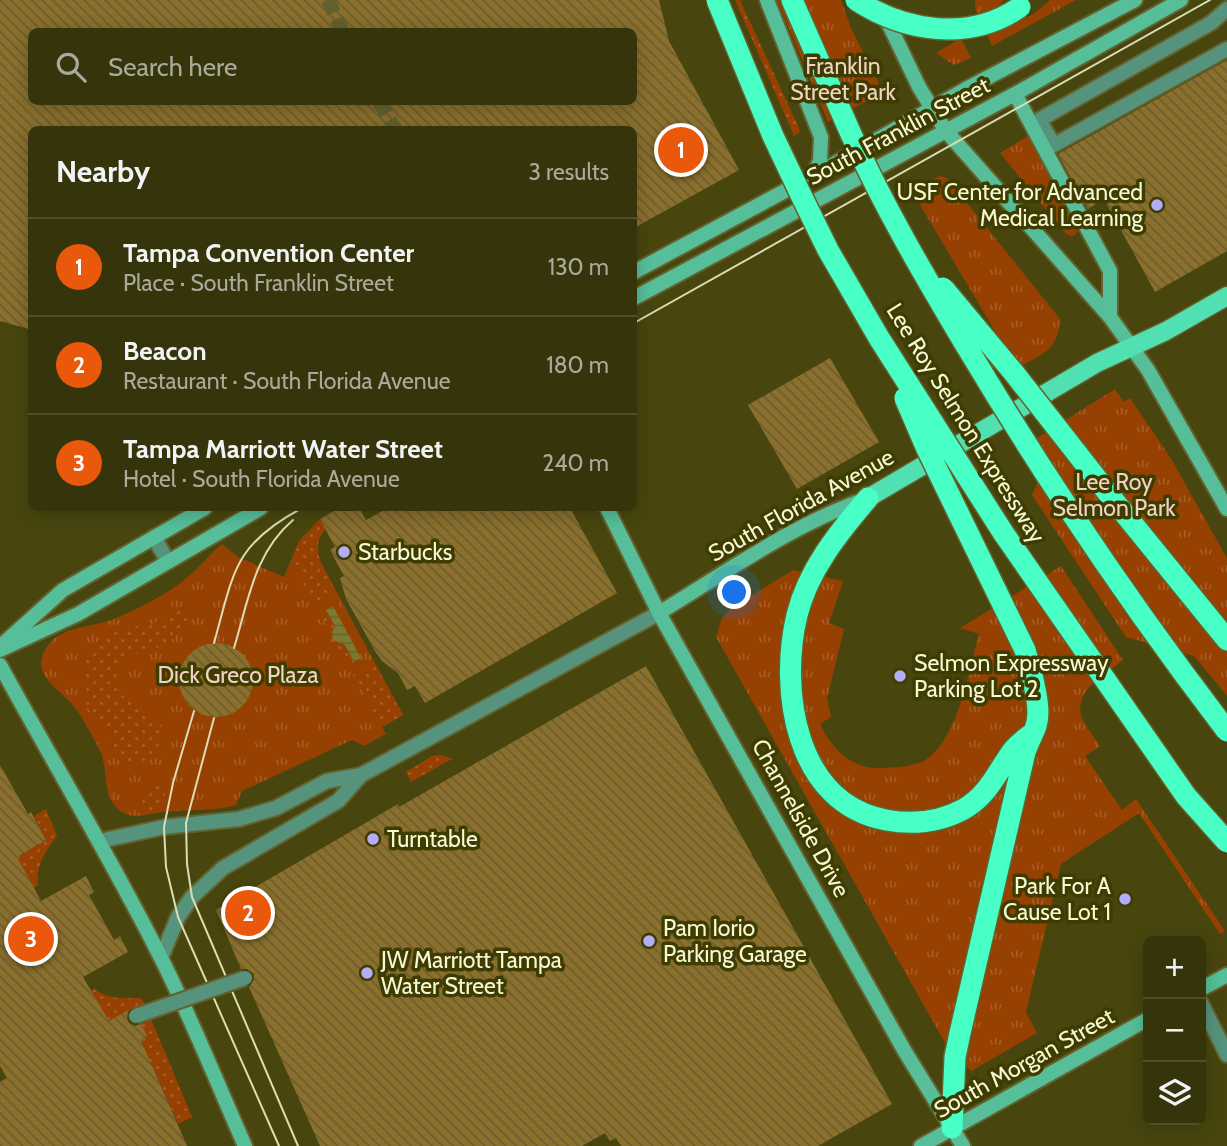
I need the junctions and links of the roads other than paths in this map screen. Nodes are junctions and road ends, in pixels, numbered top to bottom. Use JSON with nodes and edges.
{"nodes":[{"id":1,"x":717,"y":0,"type":"edge"},
{"id":2,"x":768,"y":0,"type":"edge"},
{"id":3,"x":792,"y":0,"type":"edge"},
{"id":4,"x":856,"y":0,"type":"edge"},
{"id":5,"x":877,"y":0,"type":"edge"},
{"id":6,"x":1135,"y":0,"type":"edge"},
{"id":7,"x":1181,"y":0,"type":"edge"},
{"id":8,"x":1025,"y":4,"type":"edge"},
{"id":9,"x":1227,"y":9,"type":"edge"},
{"id":10,"x":1227,"y":49,"type":"edge"},
{"id":11,"x":1015,"y":94,"type":"junction"},
{"id":12,"x":931,"y":108,"type":"junction"},
{"id":13,"x":946,"y":131,"type":"junction"},
{"id":14,"x":811,"y":177,"type":"junction"},
{"id":15,"x":908,"y":247,"type":"junction"},
{"id":16,"x":637,"y":270,"type":"edge"},
{"id":17,"x":637,"y":296,"type":"edge"},
{"id":18,"x":1227,"y":296,"type":"edge"},
{"id":19,"x":1110,"y":317,"type":"junction"},
{"id":20,"x":879,"y":338,"type":"junction"},
{"id":21,"x":1132,"y":346,"type":"junction"},
{"id":22,"x":868,"y":498,"type":"junction"},
{"id":23,"x":1227,"y":509,"type":"edge"},
{"id":24,"x":200,"y":511,"type":"edge"},
{"id":25,"x":256,"y":511,"type":"edge"},
{"id":26,"x":608,"y":511,"type":"edge"},
{"id":27,"x":154,"y":537,"type":"junction"},
{"id":28,"x":168,"y":562,"type":"junction"},
{"id":29,"x":659,"y":613,"type":"junction"},
{"id":30,"x":1227,"y":640,"type":"edge"},
{"id":31,"x":0,"y":648,"type":"edge"},
{"id":32,"x":0,"y":665,"type":"edge"},
{"id":33,"x":1227,"y":731,"type":"edge"},
{"id":34,"x":1030,"y":735,"type":"junction"},
{"id":35,"x":360,"y":775,"type":"junction"},
{"id":36,"x":100,"y":841,"type":"junction"},
{"id":37,"x":1227,"y":842,"type":"edge"},
{"id":38,"x":161,"y":958,"type":"junction"},
{"id":39,"x":1227,"y":975,"type":"edge"},
{"id":40,"x":246,"y":978,"type":"dead end"},
{"id":41,"x":1206,"y":986,"type":"edge"},
{"id":42,"x":1206,"y":1013,"type":"edge"},
{"id":43,"x":136,"y":1016,"type":"dead end"},
{"id":44,"x":1143,"y":1022,"type":"edge"},
{"id":45,"x":1227,"y":1055,"type":"edge"},
{"id":46,"x":957,"y":1137,"type":"edge"},
{"id":47,"x":245,"y":1146,"type":"edge"},
{"id":48,"x":921,"y":1146,"type":"edge"}],
"edges":[{"from":1,"to":20,"type":"highway","name":"Lee Roy Selmon Expressway","bridge":true},
{"from":2,"to":14,"type":"street"},
{"from":3,"to":15,"type":"highway","name":"Lee Roy Selmon Expressway","bridge":true},
{"from":4,"to":8,"type":"highway","bridge":true},
{"from":5,"to":12,"type":"street"},
{"from":6,"to":12,"type":"street","name":"South Franklin Street"},
{"from":7,"to":11,"type":"street","name":"South Franklin Street"},
{"from":9,"to":10,"type":"street"},
{"from":11,"to":13,"type":"street","name":"South Franklin Street"},
{"from":11,"to":19,"type":"street"},
{"from":12,"to":13,"type":"street"},
{"from":12,"to":14,"type":"street","name":"South Franklin Street"},
{"from":13,"to":17,"type":"street","name":"South Franklin Street"},
{"from":13,"to":19,"type":"street"},
{"from":14,"to":16,"type":"street","name":"South Franklin Street"},
{"from":15,"to":30,"type":"highway","bridge":true},
{"from":15,"to":33,"type":"highway","name":"Lee Roy Selmon Expressway","bridge":true},
{"from":18,"to":21,"type":"main road","name":"South Florida Avenue"},
{"from":19,"to":21,"type":"street"},
{"from":20,"to":34,"type":"highway","bridge":true},
{"from":20,"to":37,"type":"highway","name":"Lee Roy Selmon Expressway","bridge":true},
{"from":21,"to":22,"type":"main road","name":"South Florida Avenue"},
{"from":21,"to":23,"type":"street"},
{"from":22,"to":29,"type":"street","name":"South Florida Avenue"},
{"from":22,"to":34,"type":"highway"},
{"from":24,"to":27,"type":"street"},
{"from":25,"to":28,"type":"street"},
{"from":26,"to":29,"type":"street","name":"Channelside Drive"},
{"from":27,"to":28,"type":"street"},
{"from":27,"to":31,"type":"street"},
{"from":28,"to":31,"type":"street"},
{"from":29,"to":35,"type":"street","name":"South Florida Avenue"},
{"from":29,"to":46,"type":"street","name":"Channelside Drive"},
{"from":32,"to":36,"type":"street"},
{"from":34,"to":46,"type":"highway"},
{"from":35,"to":36,"type":"street","name":"South Florida Avenue"},
{"from":35,"to":38,"type":"street","name":"South Florida Avenue"},
{"from":36,"to":38,"type":"street"},
{"from":38,"to":47,"type":"street"},
{"from":39,"to":41,"type":"street"},
{"from":40,"to":43,"type":"street","bridge":true},
{"from":42,"to":45,"type":"street"},
{"from":44,"to":46,"type":"street","name":"South Morgan Street"},
{"from":46,"to":48,"type":"street","name":"South Morgan Street"}]}
